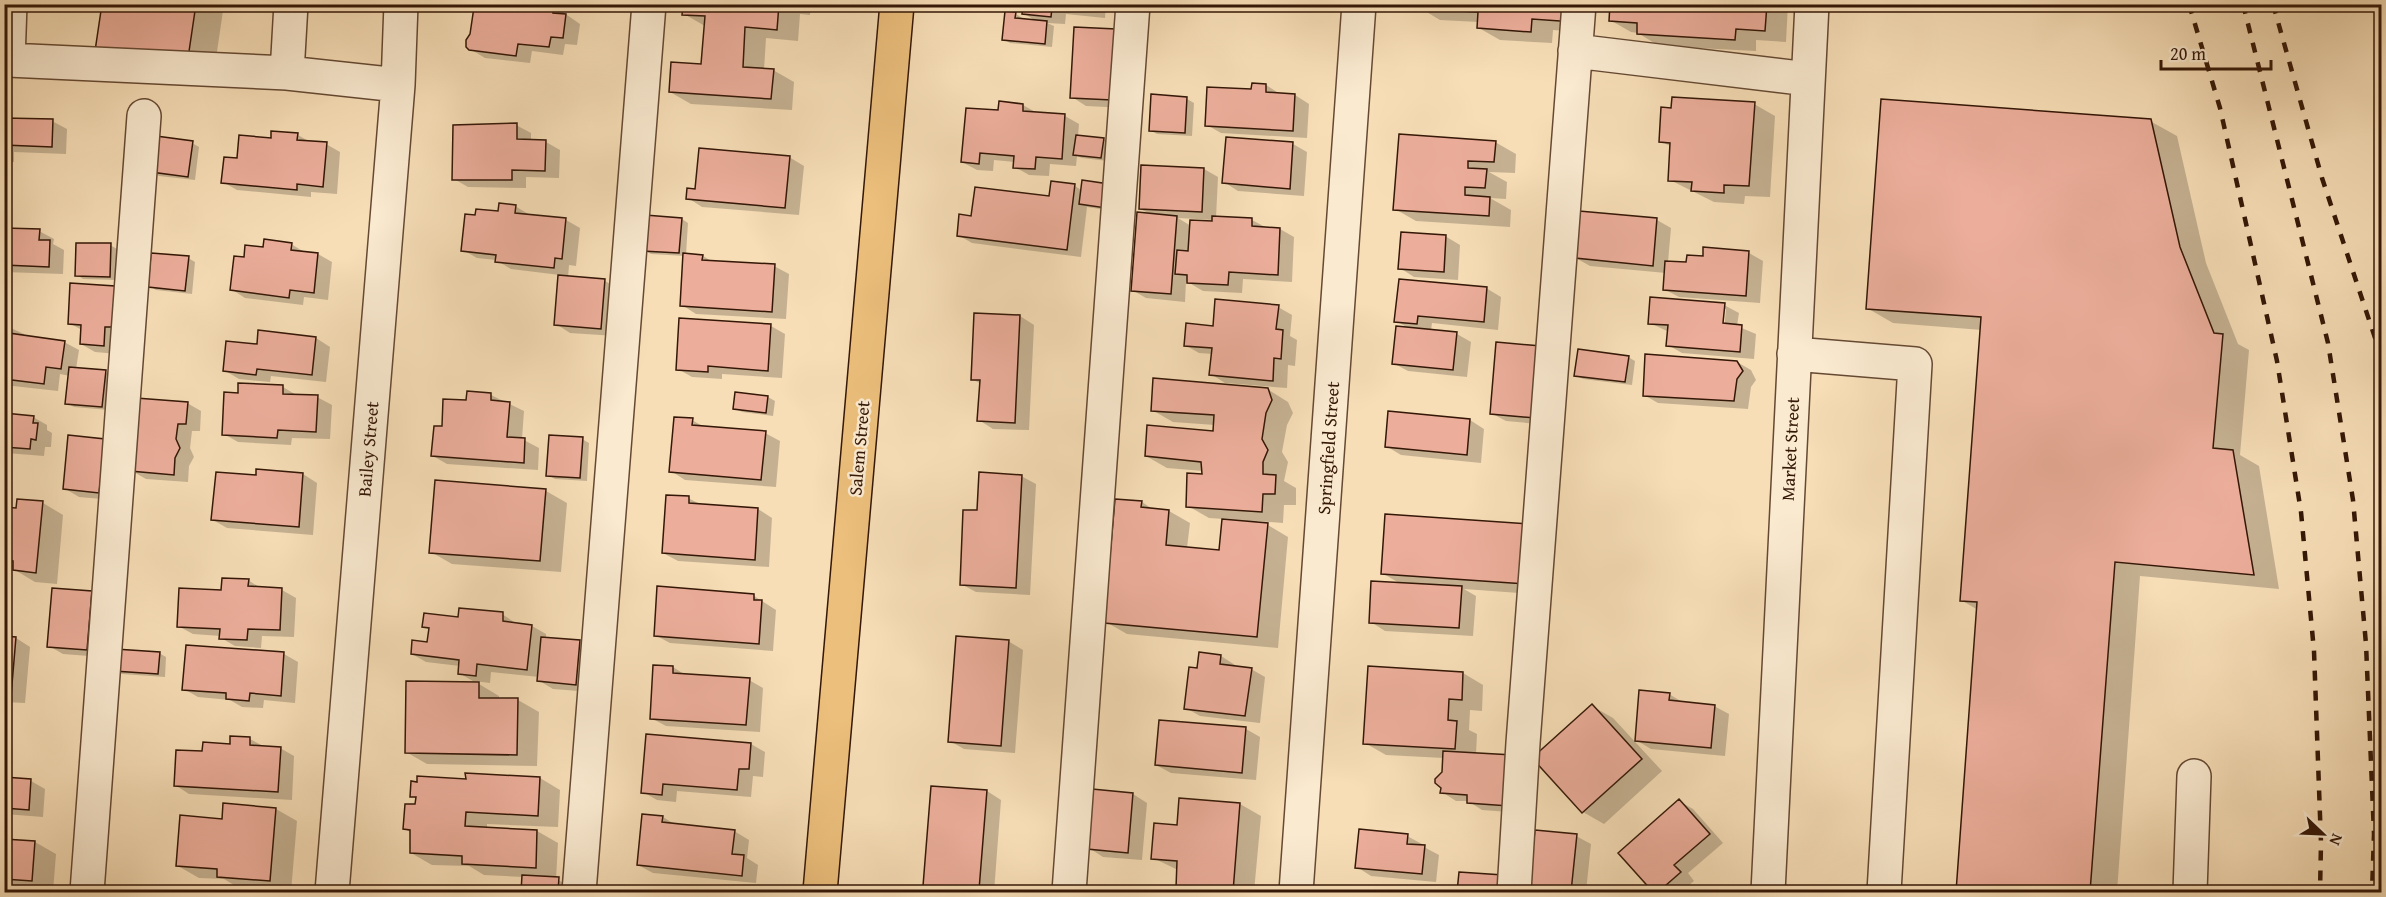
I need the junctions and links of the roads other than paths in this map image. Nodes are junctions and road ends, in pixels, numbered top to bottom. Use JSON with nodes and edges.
{"nodes":[{"id":1,"x":10,"y":4,"type":"edge"},
{"id":2,"x":291,"y":4,"type":"edge"},
{"id":3,"x":401,"y":4,"type":"edge"},
{"id":4,"x":649,"y":4,"type":"edge"},
{"id":5,"x":897,"y":4,"type":"edge"},
{"id":6,"x":1133,"y":4,"type":"edge"},
{"id":7,"x":1359,"y":4,"type":"edge"},
{"id":8,"x":1579,"y":4,"type":"edge"},
{"id":9,"x":1812,"y":4,"type":"edge"},
{"id":10,"x":6,"y":47,"type":"edge"},
{"id":11,"x":1575,"y":51,"type":"junction"},
{"id":12,"x":287,"y":73,"type":"junction"},
{"id":13,"x":1808,"y":79,"type":"junction"},
{"id":14,"x":398,"y":85,"type":"junction"},
{"id":15,"x":144,"y":116,"type":"dead end"},
{"id":16,"x":1794,"y":354,"type":"junction"},
{"id":17,"x":2194,"y":776,"type":"dead end"},
{"id":18,"x":87,"y":892,"type":"edge"},
{"id":19,"x":332,"y":892,"type":"edge"},
{"id":20,"x":579,"y":892,"type":"edge"},
{"id":21,"x":820,"y":892,"type":"edge"},
{"id":22,"x":1069,"y":892,"type":"edge"},
{"id":23,"x":1296,"y":892,"type":"edge"},
{"id":24,"x":1514,"y":892,"type":"edge"},
{"id":25,"x":1768,"y":892,"type":"edge"},
{"id":26,"x":1884,"y":892,"type":"edge"},
{"id":27,"x":2190,"y":892,"type":"edge"}],
"edges":[{"from":1,"to":10,"type":"street"},
{"from":2,"to":12,"type":"street"},
{"from":3,"to":14,"type":"street","name":"Bailey Street"},
{"from":4,"to":20,"type":"street"},
{"from":5,"to":21,"type":"main road","name":"Salem Street"},
{"from":6,"to":22,"type":"street"},
{"from":7,"to":23,"type":"street","name":"Springfield Street"},
{"from":8,"to":11,"type":"street"},
{"from":9,"to":13,"type":"street","name":"Market Street"},
{"from":10,"to":12,"type":"street"},
{"from":11,"to":13,"type":"street"},
{"from":11,"to":24,"type":"street"},
{"from":12,"to":14,"type":"street"},
{"from":13,"to":16,"type":"street","name":"Market Street"},
{"from":14,"to":19,"type":"street","name":"Bailey Street"},
{"from":15,"to":18,"type":"street"},
{"from":16,"to":25,"type":"street","name":"Market Street"},
{"from":16,"to":26,"type":"street"},
{"from":17,"to":27,"type":"street"}]}
